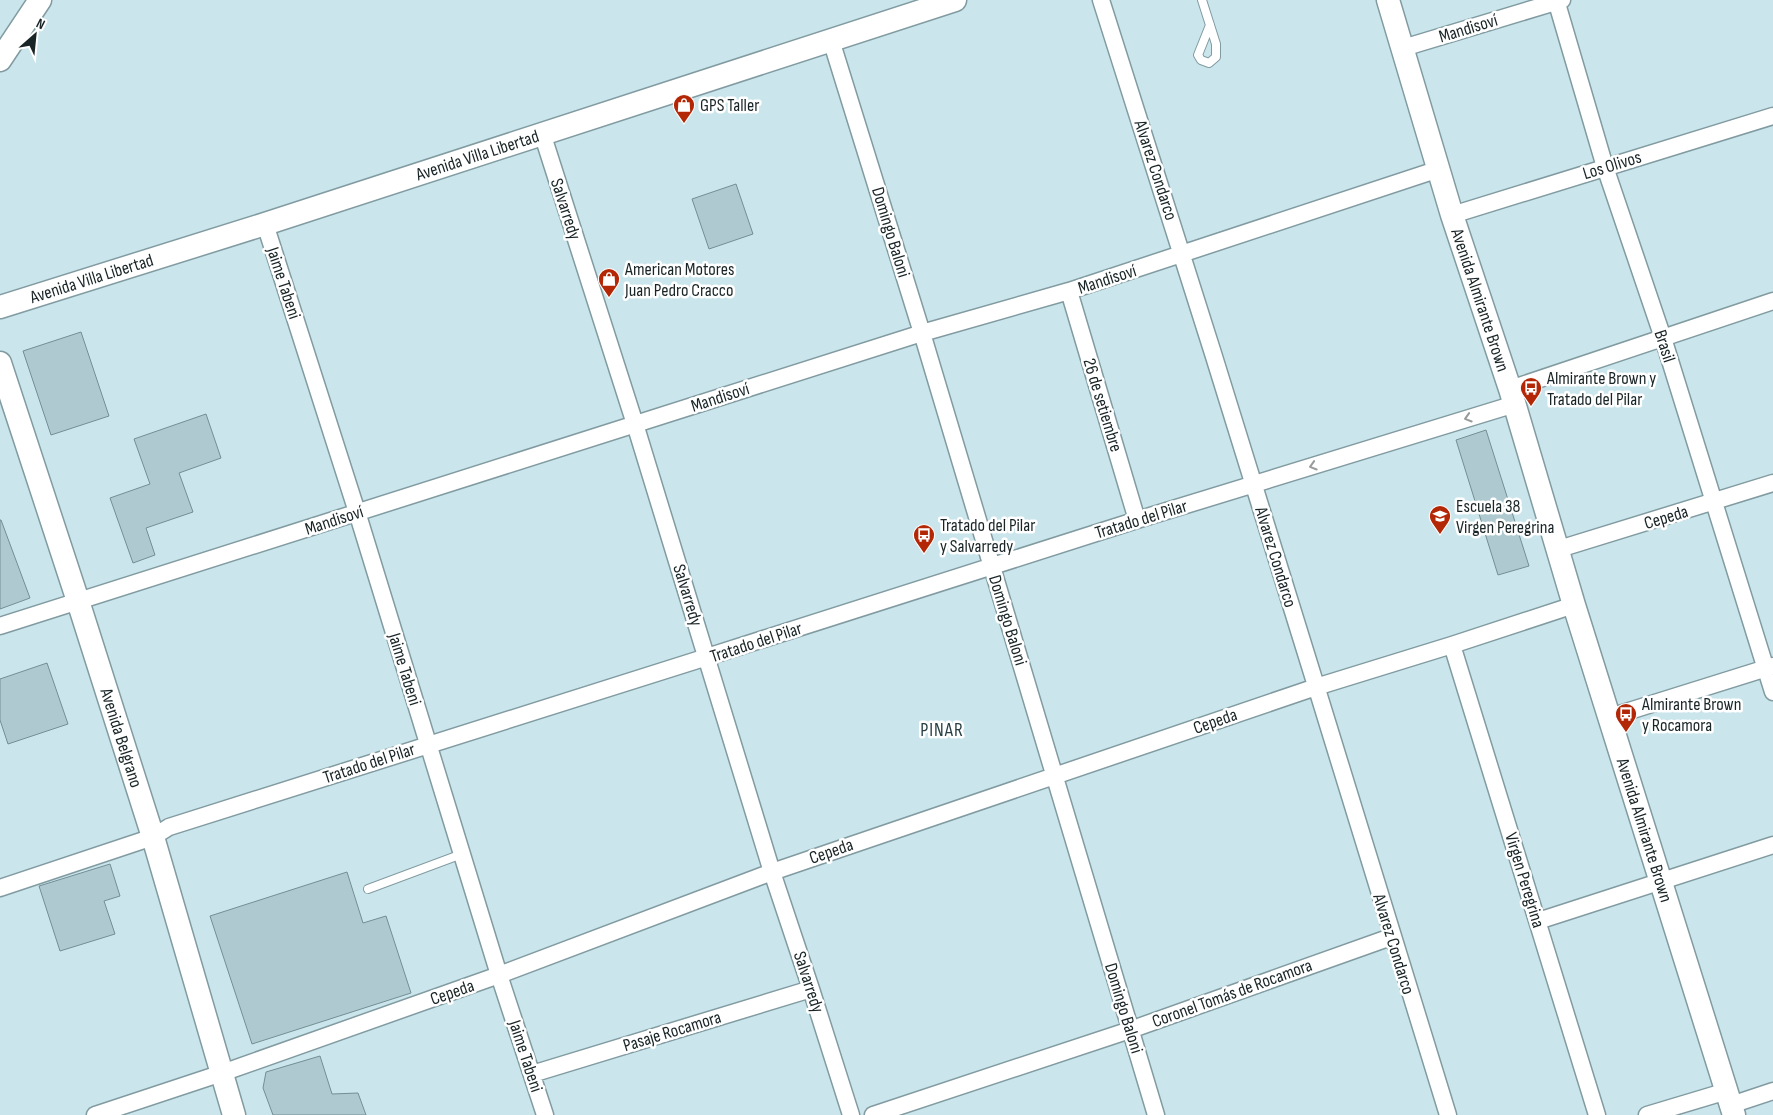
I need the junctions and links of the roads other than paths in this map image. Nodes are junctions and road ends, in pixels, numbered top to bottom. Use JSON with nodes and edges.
{"nodes":[{"id":1,"x":40,"y":0,"type":"edge"},
{"id":2,"x":955,"y":0,"type":"edge"},
{"id":3,"x":1101,"y":0,"type":"edge"},
{"id":4,"x":1202,"y":0,"type":"edge"},
{"id":5,"x":1388,"y":0,"type":"edge"},
{"id":6,"x":1558,"y":1,"type":"edge"},
{"id":7,"x":1210,"y":25,"type":"dead end"},
{"id":8,"x":831,"y":40,"type":"junction"},
{"id":9,"x":1403,"y":48,"type":"junction"},
{"id":10,"x":0,"y":60,"type":"edge"},
{"id":11,"x":1773,"y":116,"type":"edge"},
{"id":12,"x":542,"y":133,"type":"junction"},
{"id":13,"x":1605,"y":167,"type":"junction"},
{"id":14,"x":1439,"y":169,"type":"junction"},
{"id":15,"x":1452,"y":215,"type":"junction"},
{"id":16,"x":265,"y":224,"type":"junction"},
{"id":17,"x":1182,"y":254,"type":"junction"},
{"id":18,"x":1069,"y":291,"type":"junction"},
{"id":19,"x":1773,"y":301,"type":"edge"},
{"id":20,"x":0,"y":307,"type":"edge"},
{"id":21,"x":922,"y":333,"type":"junction"},
{"id":22,"x":1662,"y":338,"type":"junction"},
{"id":23,"x":0,"y":363,"type":"edge"},
{"id":24,"x":1512,"y":397,"type":"junction"},
{"id":25,"x":635,"y":424,"type":"junction"},
{"id":26,"x":1773,"y":483,"type":"edge"},
{"id":27,"x":1253,"y":484,"type":"junction"},
{"id":28,"x":1714,"y":502,"type":"junction"},
{"id":29,"x":357,"y":512,"type":"junction"},
{"id":30,"x":1137,"y":520,"type":"junction"},
{"id":31,"x":1559,"y":550,"type":"junction"},
{"id":32,"x":992,"y":567,"type":"junction"},
{"id":33,"x":78,"y":601,"type":"junction"},
{"id":34,"x":1574,"y":604,"type":"junction"},
{"id":35,"x":0,"y":626,"type":"edge"},
{"id":36,"x":1452,"y":645,"type":"junction"},
{"id":37,"x":707,"y":657,"type":"junction"},
{"id":38,"x":1769,"y":667,"type":"edge"},
{"id":39,"x":1316,"y":687,"type":"junction"},
{"id":40,"x":1773,"y":692,"type":"edge"},
{"id":41,"x":1610,"y":717,"type":"junction"},
{"id":42,"x":428,"y":744,"type":"junction"},
{"id":43,"x":1054,"y":775,"type":"junction"},
{"id":44,"x":153,"y":837,"type":"junction"},
{"id":45,"x":1773,"y":845,"type":"edge"},
{"id":46,"x":462,"y":854,"type":"junction"},
{"id":47,"x":772,"y":872,"type":"junction"},
{"id":48,"x":1661,"y":882,"type":"junction"},
{"id":49,"x":0,"y":888,"type":"edge"},
{"id":50,"x":368,"y":889,"type":"dead end"},
{"id":51,"x":1538,"y":921,"type":"junction"},
{"id":52,"x":1392,"y":937,"type":"junction"},
{"id":53,"x":499,"y":975,"type":"junction"},
{"id":54,"x":811,"y":989,"type":"junction"},
{"id":55,"x":1130,"y":1030,"type":"junction"},
{"id":56,"x":222,"y":1073,"type":"junction"},
{"id":57,"x":532,"y":1074,"type":"junction"},
{"id":58,"x":1773,"y":1091,"type":"edge"},
{"id":59,"x":1730,"y":1104,"type":"edge"},
{"id":60,"x":94,"y":1115,"type":"edge"},
{"id":61,"x":234,"y":1115,"type":"edge"},
{"id":62,"x":545,"y":1115,"type":"edge"},
{"id":63,"x":851,"y":1115,"type":"edge"},
{"id":64,"x":873,"y":1115,"type":"edge"},
{"id":65,"x":1156,"y":1115,"type":"edge"},
{"id":66,"x":1448,"y":1115,"type":"edge"},
{"id":67,"x":1597,"y":1115,"type":"edge"},
{"id":68,"x":1647,"y":1115,"type":"edge"}],
"edges":[{"from":1,"to":10,"type":"main road"},
{"from":2,"to":8,"type":"main road","name":"Avenida Villa Libertad"},
{"from":3,"to":17,"type":"street","name":"Alvarez Condarco"},
{"from":4,"to":7,"type":"lane"},
{"from":5,"to":9,"type":"main road","name":"Avenida Almirante Brown"},
{"from":6,"to":9,"type":"street","name":"Mandisoví"},
{"from":6,"to":13,"type":"street","name":"Brasil"},
{"from":8,"to":12,"type":"main road","name":"Avenida Villa Libertad"},
{"from":8,"to":21,"type":"street","name":"Domingo Baloni"},
{"from":9,"to":14,"type":"main road","name":"Avenida Almirante Brown"},
{"from":11,"to":13,"type":"street","name":"Los Olivos"},
{"from":12,"to":16,"type":"main road","name":"Avenida Villa Libertad"},
{"from":12,"to":25,"type":"street","name":"Salvarredy"},
{"from":13,"to":15,"type":"street","name":"Los Olivos"},
{"from":13,"to":22,"type":"street","name":"Brasil"},
{"from":14,"to":15,"type":"main road","name":"Avenida Almirante Brown"},
{"from":14,"to":17,"type":"street","name":"Mandisoví"},
{"from":15,"to":24,"type":"main road","name":"Avenida Almirante Brown"},
{"from":16,"to":20,"type":"main road","name":"Avenida Villa Libertad"},
{"from":16,"to":29,"type":"street","name":"Jaime Tabeni"},
{"from":17,"to":18,"type":"street","name":"Mandisoví"},
{"from":17,"to":27,"type":"street","name":"Alvarez Condarco"},
{"from":18,"to":21,"type":"street","name":"Mandisoví"},
{"from":18,"to":30,"type":"street","name":"26 de setiembre"},
{"from":19,"to":22,"type":"street","name":"Tratado del Pilar"},
{"from":21,"to":25,"type":"street","name":"Mandisoví"},
{"from":21,"to":32,"type":"street","name":"Domingo Baloni"},
{"from":22,"to":24,"type":"street","name":"Tratado del Pilar"},
{"from":22,"to":28,"type":"street","name":"Brasil"},
{"from":23,"to":33,"type":"main road","name":"Avenida Belgrano"},
{"from":24,"to":27,"type":"street","name":"Tratado del Pilar","one_way":true},
{"from":24,"to":31,"type":"main road","name":"Avenida Almirante Brown"},
{"from":25,"to":29,"type":"street","name":"Mandisoví"},
{"from":25,"to":37,"type":"street","name":"Salvarredy"},
{"from":26,"to":28,"type":"street","name":"Cepeda"},
{"from":27,"to":30,"type":"street","name":"Tratado del Pilar"},
{"from":27,"to":39,"type":"street","name":"Alvarez Condarco"},
{"from":28,"to":31,"type":"street","name":"Cepeda"},
{"from":28,"to":38,"type":"street","name":"Brasil"},
{"from":29,"to":33,"type":"street","name":"Mandisoví"},
{"from":29,"to":42,"type":"street","name":"Jaime Tabeni"},
{"from":30,"to":32,"type":"street","name":"Tratado del Pilar"},
{"from":31,"to":34,"type":"main road","name":"Avenida Almirante Brown"},
{"from":32,"to":37,"type":"street","name":"Tratado del Pilar"},
{"from":32,"to":43,"type":"street","name":"Domingo Baloni"},
{"from":33,"to":35,"type":"street","name":"Mandisoví"},
{"from":33,"to":44,"type":"main road","name":"Avenida Belgrano"},
{"from":34,"to":36,"type":"street","name":"Cepeda"},
{"from":34,"to":41,"type":"main road","name":"Avenida Almirante Brown"},
{"from":36,"to":39,"type":"street","name":"Cepeda"},
{"from":36,"to":51,"type":"street","name":"Virgen Peregrina"},
{"from":37,"to":42,"type":"street","name":"Tratado del Pilar"},
{"from":37,"to":47,"type":"street","name":"Salvarredy"},
{"from":38,"to":40,"type":"street","name":"Brasil"},
{"from":38,"to":41,"type":"street"},
{"from":39,"to":43,"type":"street","name":"Cepeda"},
{"from":39,"to":52,"type":"street","name":"Alvarez Condarco"},
{"from":41,"to":48,"type":"main road","name":"Avenida Almirante Brown"},
{"from":42,"to":44,"type":"street","name":"Tratado del Pilar"},
{"from":42,"to":46,"type":"street","name":"Jaime Tabeni"},
{"from":43,"to":47,"type":"street","name":"Cepeda"},
{"from":43,"to":55,"type":"street","name":"Domingo Baloni"},
{"from":44,"to":49,"type":"street","name":"Tratado del Pilar"},
{"from":44,"to":56,"type":"main road","name":"Avenida Belgrano"},
{"from":45,"to":48,"type":"street"},
{"from":46,"to":50,"type":"lane"},
{"from":46,"to":53,"type":"street","name":"Jaime Tabeni"},
{"from":47,"to":53,"type":"street","name":"Cepeda"},
{"from":47,"to":54,"type":"street","name":"Salvarredy"},
{"from":48,"to":51,"type":"street"},
{"from":48,"to":59,"type":"main road","name":"Avenida Almirante Brown"},
{"from":51,"to":67,"type":"street","name":"Virgen Peregrina"},
{"from":52,"to":55,"type":"street","name":"Coronel Tomás de Rocamora"},
{"from":52,"to":66,"type":"street","name":"Alvarez Condarco"},
{"from":53,"to":56,"type":"street","name":"Cepeda"},
{"from":53,"to":57,"type":"street","name":"Jaime Tabeni"},
{"from":54,"to":57,"type":"street","name":"Pasaje Rocamora"},
{"from":54,"to":63,"type":"street","name":"Salvarredy"},
{"from":55,"to":64,"type":"street","name":"Coronel Tomás de Rocamora"},
{"from":55,"to":65,"type":"street","name":"Domingo Baloni"},
{"from":56,"to":60,"type":"street","name":"Cepeda"},
{"from":56,"to":61,"type":"main road","name":"Avenida Belgrano"},
{"from":57,"to":62,"type":"street","name":"Jaime Tabeni"},
{"from":58,"to":59,"type":"street"},
{"from":59,"to":68,"type":"street"}]}
